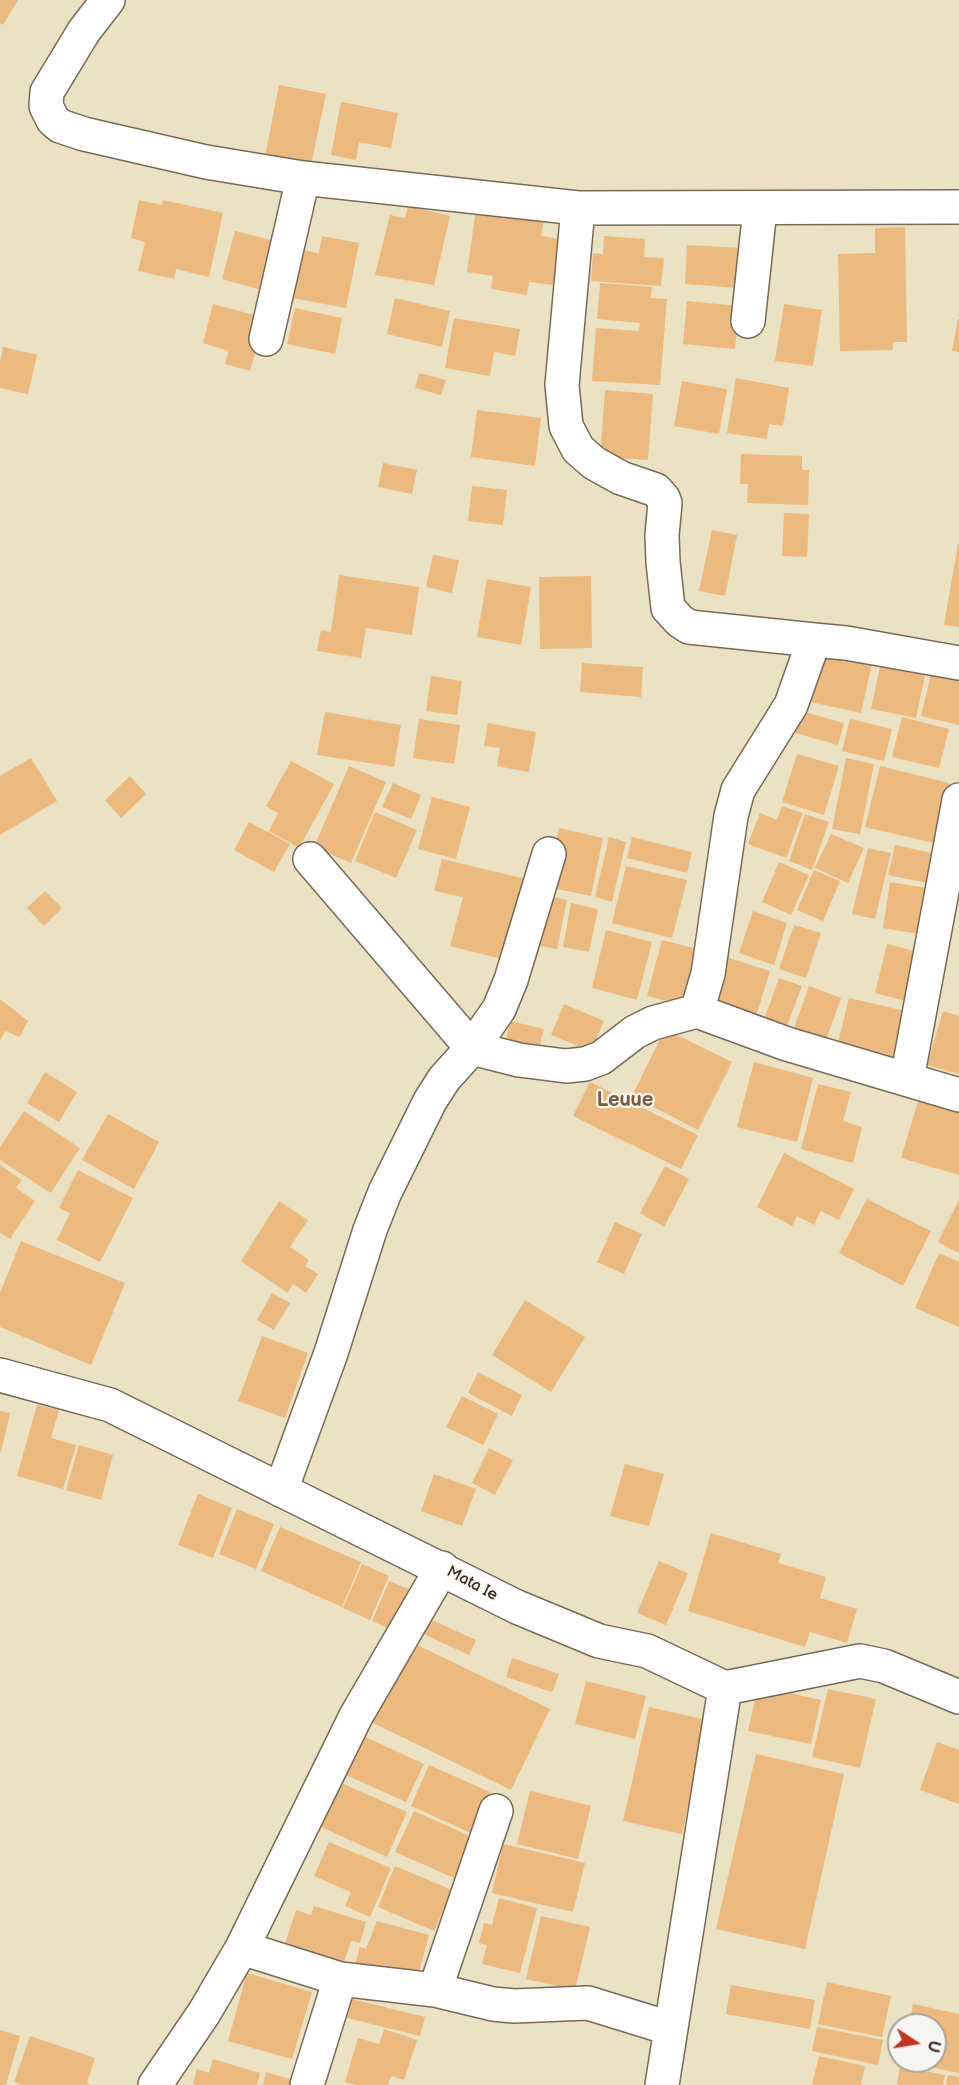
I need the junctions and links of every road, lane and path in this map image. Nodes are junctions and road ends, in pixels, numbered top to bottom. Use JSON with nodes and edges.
{"nodes":[{"id":1,"x":108,"y":0,"type":"edge"},
{"id":2,"x":303,"y":178,"type":"junction"},
{"id":3,"x":959,"y":207,"type":"edge"},
{"id":4,"x":578,"y":208,"type":"junction"},
{"id":5,"x":760,"y":209,"type":"junction"},
{"id":6,"x":748,"y":321,"type":"dead end"},
{"id":7,"x":266,"y":339,"type":"dead end"},
{"id":8,"x":814,"y":640,"type":"junction"},
{"id":9,"x":959,"y":663,"type":"edge"},
{"id":10,"x":959,"y":800,"type":"edge"},
{"id":11,"x":549,"y":854,"type":"dead end"},
{"id":12,"x":310,"y":860,"type":"dead end"},
{"id":13,"x":697,"y":1011,"type":"junction"},
{"id":14,"x":472,"y":1048,"type":"junction"},
{"id":15,"x":907,"y":1079,"type":"junction"},
{"id":16,"x":959,"y":1095,"type":"edge"},
{"id":17,"x":0,"y":1375,"type":"edge"},
{"id":18,"x":281,"y":1490,"type":"junction"},
{"id":19,"x":442,"y":1568,"type":"junction"},
{"id":20,"x":725,"y":1688,"type":"junction"},
{"id":21,"x":959,"y":1697,"type":"edge"},
{"id":22,"x":496,"y":1811,"type":"dead end"},
{"id":23,"x":242,"y":1948,"type":"junction"},
{"id":24,"x":340,"y":1979,"type":"junction"},
{"id":25,"x":435,"y":1990,"type":"junction"},
{"id":26,"x":669,"y":2028,"type":"junction"},
{"id":27,"x":155,"y":2085,"type":"edge"},
{"id":28,"x":307,"y":2085,"type":"edge"},
{"id":29,"x":662,"y":2085,"type":"edge"}],
"edges":[{"from":1,"to":2,"type":"street"},
{"from":2,"to":4,"type":"street"},
{"from":2,"to":7,"type":"street"},
{"from":3,"to":5,"type":"street"},
{"from":4,"to":5,"type":"street"},
{"from":4,"to":8,"type":"street"},
{"from":5,"to":6,"type":"street"},
{"from":8,"to":9,"type":"street"},
{"from":8,"to":13,"type":"street"},
{"from":10,"to":15,"type":"street"},
{"from":11,"to":14,"type":"street"},
{"from":12,"to":14,"type":"street"},
{"from":13,"to":14,"type":"street"},
{"from":13,"to":15,"type":"street"},
{"from":14,"to":18,"type":"street"},
{"from":15,"to":16,"type":"street"},
{"from":17,"to":18,"type":"street","name":"Mata Ie"},
{"from":18,"to":19,"type":"street","name":"Mata Ie"},
{"from":19,"to":20,"type":"street","name":"Mata Ie"},
{"from":19,"to":23,"type":"street"},
{"from":20,"to":21,"type":"street"},
{"from":20,"to":26,"type":"street"},
{"from":22,"to":25,"type":"street"},
{"from":23,"to":24,"type":"street"},
{"from":23,"to":27,"type":"street"},
{"from":24,"to":25,"type":"street"},
{"from":24,"to":28,"type":"street"},
{"from":25,"to":26,"type":"street"},
{"from":26,"to":29,"type":"street"}]}
